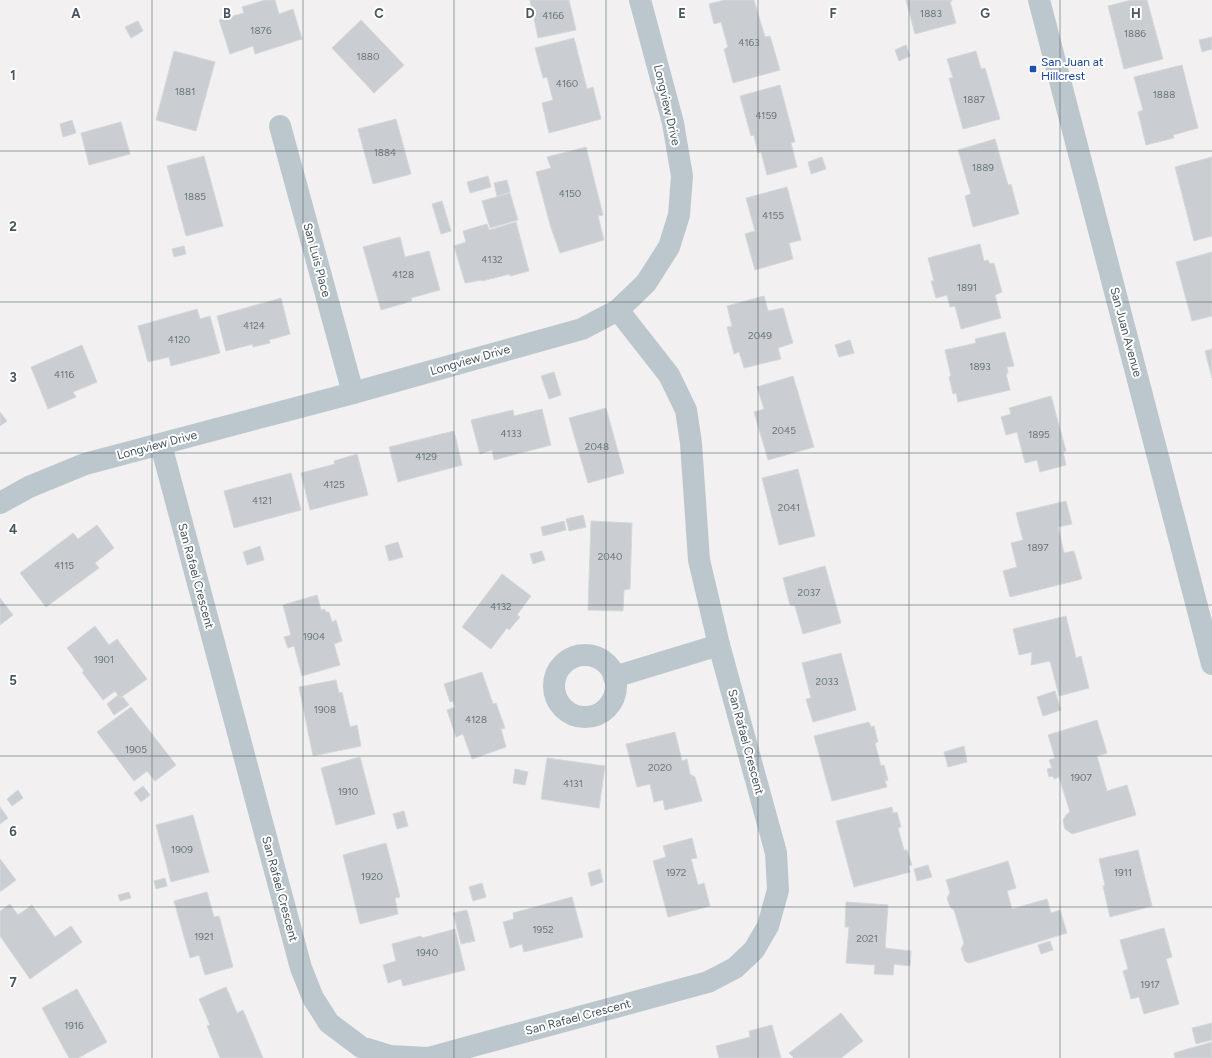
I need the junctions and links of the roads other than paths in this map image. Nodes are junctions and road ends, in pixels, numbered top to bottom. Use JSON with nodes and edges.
{"nodes":[{"id":1,"x":640,"y":0,"type":"edge"},
{"id":2,"x":1039,"y":0,"type":"edge"},
{"id":3,"x":280,"y":126,"type":"dead end"},
{"id":4,"x":618,"y":310,"type":"junction"},
{"id":5,"x":353,"y":393,"type":"junction"},
{"id":6,"x":161,"y":444,"type":"junction"},
{"id":7,"x":0,"y":503,"type":"edge"},
{"id":8,"x":719,"y":644,"type":"junction"},
{"id":9,"x":1212,"y":664,"type":"edge"},
{"id":10,"x":614,"y":676,"type":"dead end"}],
"edges":[{"from":1,"to":4,"type":"street","name":"Longview Drive"},
{"from":2,"to":9,"type":"street","name":"San Juan Avenue"},
{"from":3,"to":5,"type":"street","name":"San Luis Place"},
{"from":4,"to":5,"type":"street","name":"Longview Drive"},
{"from":4,"to":8,"type":"street","name":"San Rafael Crescent"},
{"from":5,"to":6,"type":"street","name":"Longview Drive"},
{"from":6,"to":7,"type":"street","name":"Longview Drive"},
{"from":6,"to":8,"type":"street","name":"San Rafael Crescent"},
{"from":8,"to":10,"type":"street"}]}
